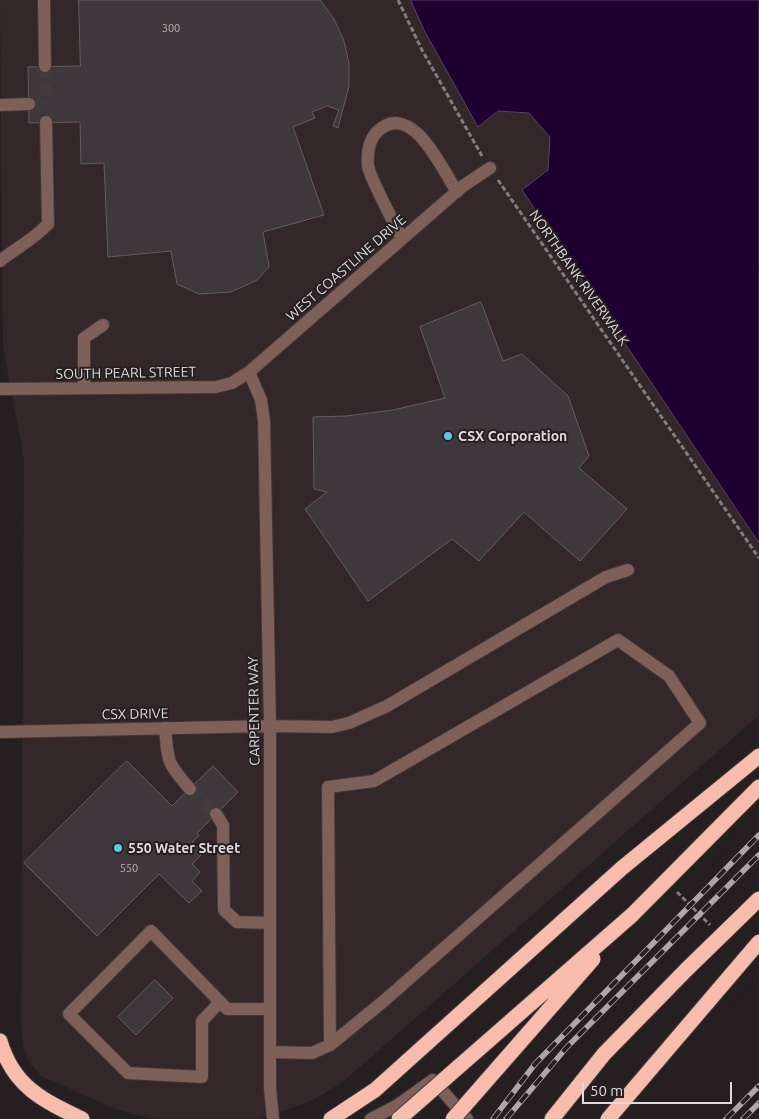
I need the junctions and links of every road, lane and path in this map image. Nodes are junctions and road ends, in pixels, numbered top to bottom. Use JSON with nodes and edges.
{"nodes":[{"id":1,"x":44,"y":0,"type":"edge"},
{"id":2,"x":398,"y":0,"type":"edge"},
{"id":3,"x":45,"y":66,"type":"tunnel mouth"},
{"id":4,"x":29,"y":104,"type":"dead end"},
{"id":5,"x":0,"y":105,"type":"edge"},
{"id":6,"x":46,"y":122,"type":"dead end"},
{"id":7,"x":490,"y":168,"type":"junction"},
{"id":8,"x":460,"y":189,"type":"junction"},
{"id":9,"x":402,"y":239,"type":"junction"},
{"id":10,"x":0,"y":261,"type":"edge"},
{"id":11,"x":103,"y":325,"type":"dead end"},
{"id":12,"x":249,"y":372,"type":"junction"},
{"id":13,"x":84,"y":388,"type":"junction"},
{"id":14,"x":0,"y":389,"type":"edge"},
{"id":15,"x":759,"y":558,"type":"edge"},
{"id":16,"x":628,"y":570,"type":"dead end"},
{"id":17,"x":270,"y":726,"type":"junction"},
{"id":18,"x":165,"y":728,"type":"junction"},
{"id":19,"x":0,"y":732,"type":"edge"},
{"id":20,"x":759,"y":756,"type":"edge"},
{"id":21,"x":759,"y":787,"type":"edge"},
{"id":22,"x":190,"y":789,"type":"tunnel mouth"},
{"id":23,"x":216,"y":814,"type":"tunnel mouth"},
{"id":24,"x":683,"y":884,"type":"dead end"},
{"id":25,"x":759,"y":899,"type":"edge"},
{"id":26,"x":632,"y":915,"type":"junction"},
{"id":27,"x":270,"y":923,"type":"junction"},
{"id":28,"x":711,"y":926,"type":"dead end"},
{"id":29,"x":759,"y":942,"type":"edge"},
{"id":30,"x":219,"y":1003,"type":"junction"},
{"id":31,"x":270,"y":1009,"type":"junction"},
{"id":32,"x":0,"y":1041,"type":"edge"},
{"id":33,"x":330,"y":1045,"type":"junction"},
{"id":34,"x":270,"y":1052,"type":"junction"},
{"id":35,"x":82,"y":1119,"type":"edge"},
{"id":36,"x":273,"y":1119,"type":"edge"},
{"id":37,"x":331,"y":1119,"type":"edge"},
{"id":38,"x":371,"y":1119,"type":"edge"},
{"id":39,"x":400,"y":1119,"type":"edge"},
{"id":40,"x":454,"y":1119,"type":"edge"},
{"id":41,"x":467,"y":1119,"type":"edge"},
{"id":42,"x":552,"y":1119,"type":"edge"},
{"id":43,"x":608,"y":1119,"type":"edge"}],
"edges":[{"from":1,"to":3,"type":"street"},
{"from":2,"to":7,"type":"path","name":"NORTHBANK RIVERWALK"},
{"from":4,"to":5,"type":"street"},
{"from":6,"to":10,"type":"street"},
{"from":7,"to":8,"type":"street","name":"WEST COASTLINE DRIVE"},
{"from":7,"to":15,"type":"path","name":"NORTHBANK RIVERWALK"},
{"from":8,"to":9,"type":"street","name":"WEST COASTLINE DRIVE"},
{"from":8,"to":9,"type":"street"},
{"from":9,"to":12,"type":"street","name":"WEST COASTLINE DRIVE"},
{"from":11,"to":13,"type":"street"},
{"from":12,"to":13,"type":"street","name":"SOUTH PEARL STREET"},
{"from":12,"to":17,"type":"street","name":"CARPENTER WAY"},
{"from":13,"to":14,"type":"street","name":"SOUTH PEARL STREET"},
{"from":16,"to":17,"type":"street","name":"CSX DRIVE"},
{"from":17,"to":18,"type":"street","name":"CSX DRIVE"},
{"from":17,"to":27,"type":"street","name":"CARPENTER WAY"},
{"from":18,"to":19,"type":"street","name":"CSX DRIVE"},
{"from":18,"to":22,"type":"street"},
{"from":20,"to":37,"type":"highway"},
{"from":21,"to":26,"type":"highway"},
{"from":23,"to":27,"type":"street"},
{"from":24,"to":28,"type":"path"},
{"from":25,"to":42,"type":"highway","bridge":true},
{"from":26,"to":39,"type":"highway","bridge":true},
{"from":26,"to":40,"type":"highway","bridge":true},
{"from":27,"to":31,"type":"street","name":"CARPENTER WAY"},
{"from":29,"to":43,"type":"highway","bridge":true},
{"from":30,"to":30,"type":"street"},
{"from":30,"to":31,"type":"street"},
{"from":31,"to":34,"type":"street","name":"CARPENTER WAY"},
{"from":32,"to":35,"type":"highway"},
{"from":33,"to":33,"type":"street"},
{"from":33,"to":34,"type":"street"},
{"from":34,"to":36,"type":"street","name":"CARPENTER WAY"},
{"from":38,"to":41,"type":"street"}]}
